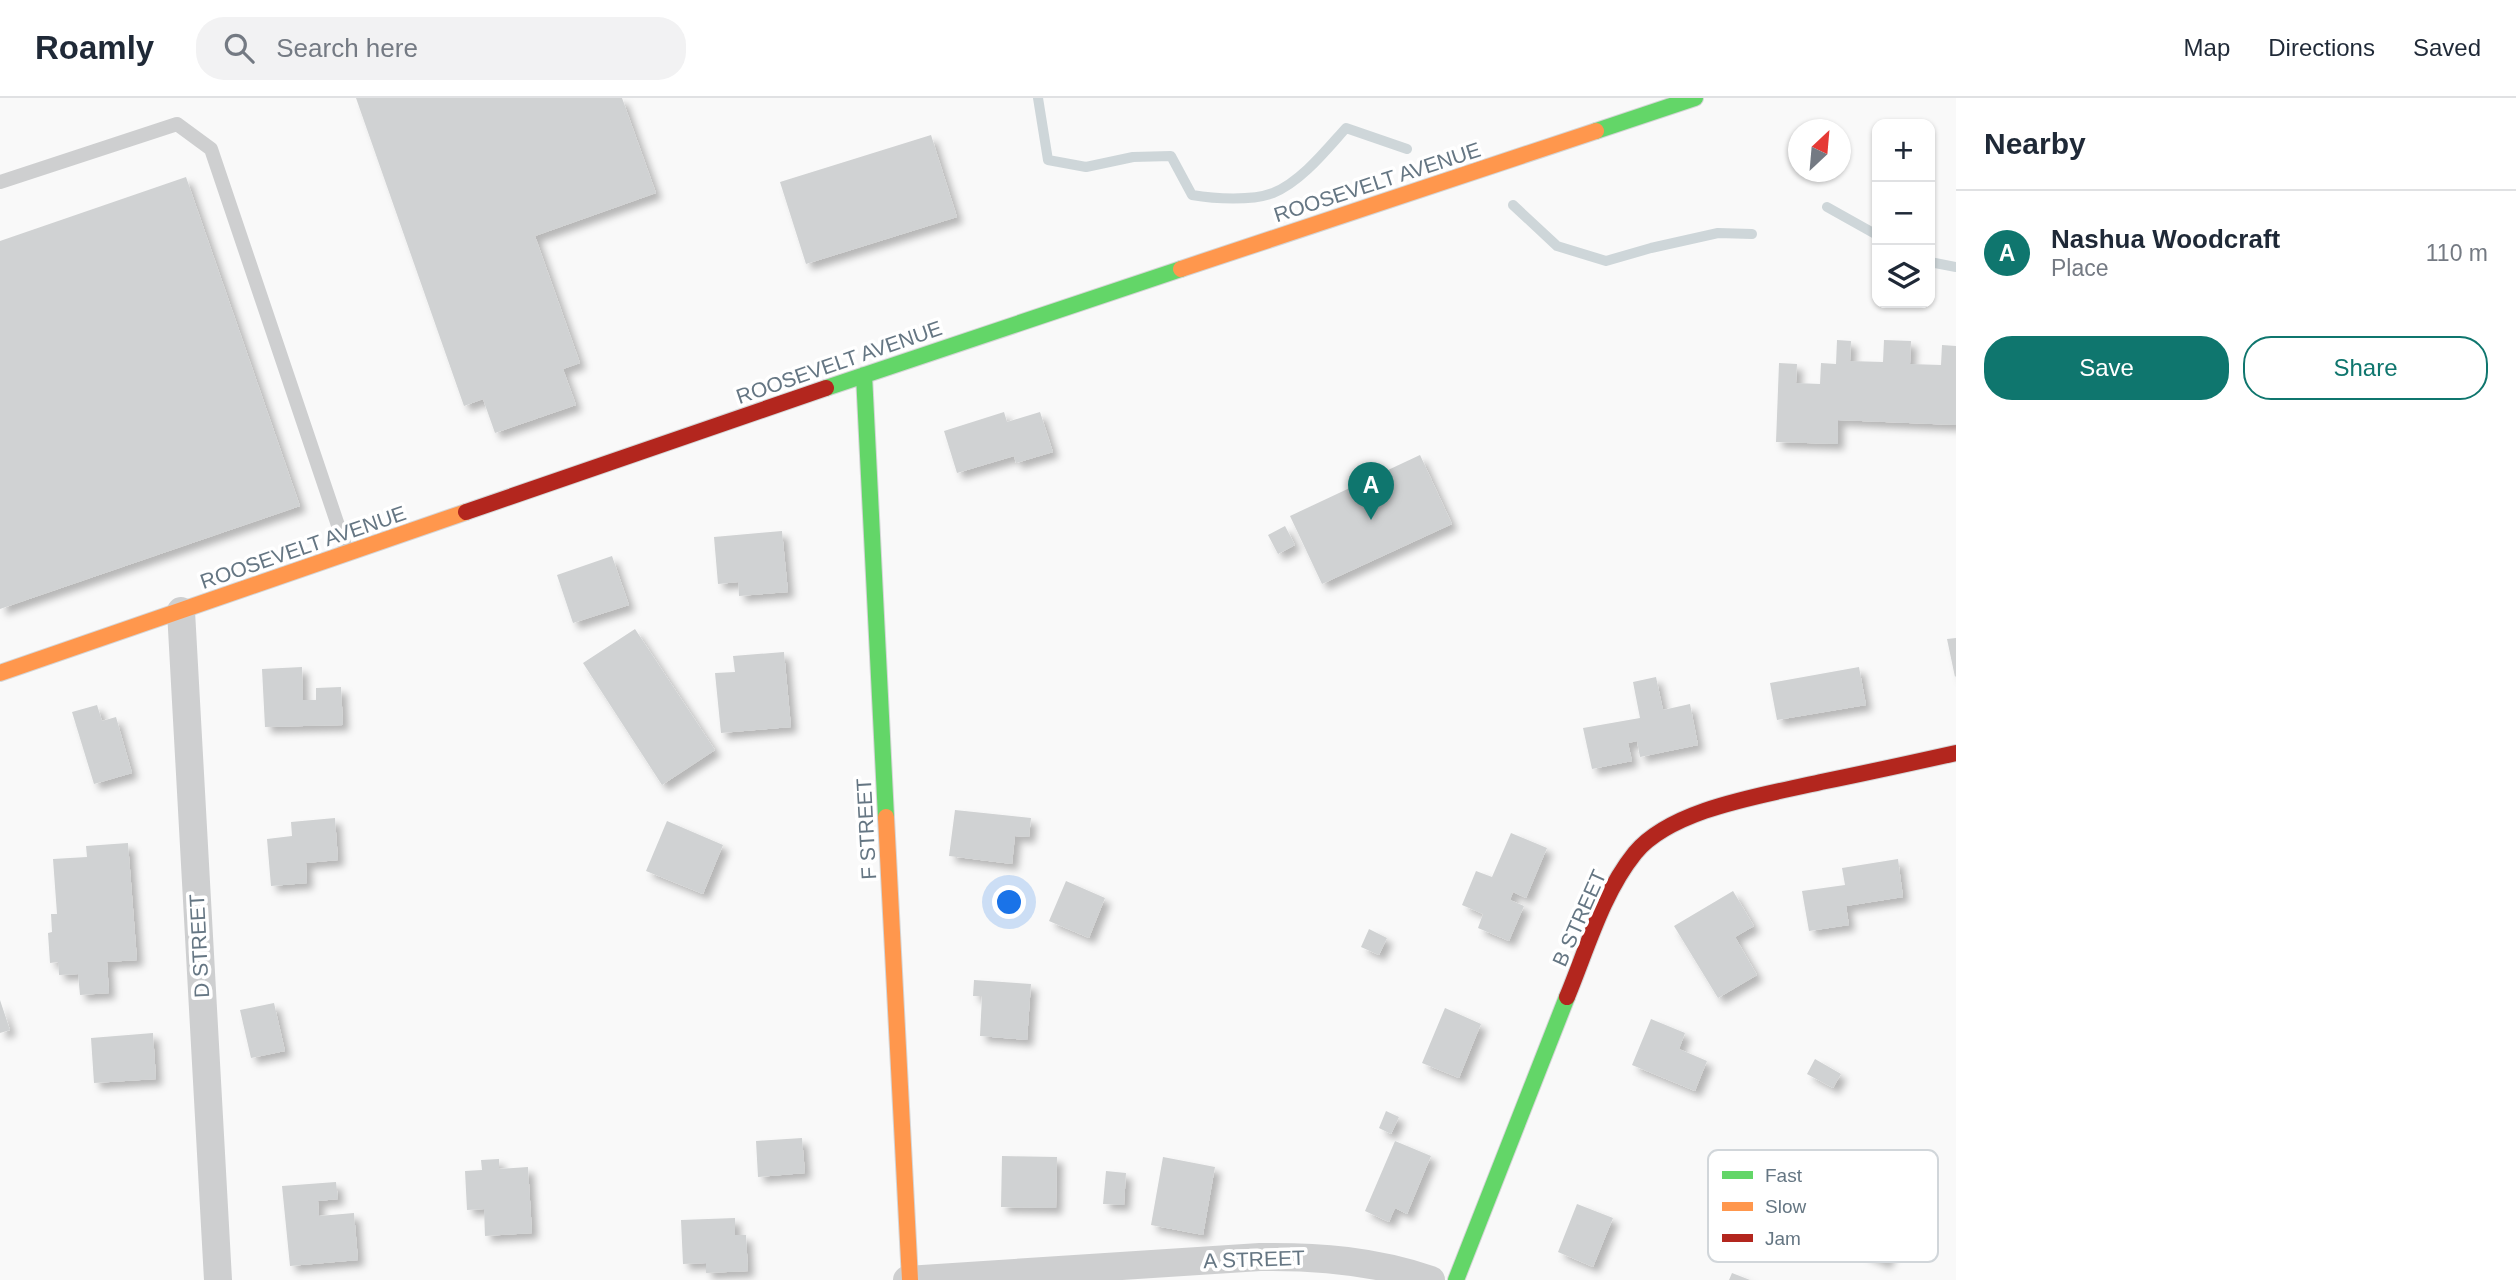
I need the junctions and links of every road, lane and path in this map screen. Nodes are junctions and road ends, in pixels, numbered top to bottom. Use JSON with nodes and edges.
{"nodes":[{"id":1,"x":1695,"y":98,"type":"edge"},
{"id":2,"x":0,"y":182,"type":"edge"},
{"id":3,"x":864,"y":375,"type":"junction"},
{"id":4,"x":347,"y":554,"type":"junction"},
{"id":5,"x":181,"y":611,"type":"junction"},
{"id":6,"x":0,"y":673,"type":"edge"},
{"id":7,"x":1956,"y":753,"type":"edge"},
{"id":8,"x":218,"y":1280,"type":"edge"},
{"id":9,"x":909,"y":1280,"type":"edge"},
{"id":10,"x":1431,"y":1280,"type":"edge"},
{"id":11,"x":1456,"y":1280,"type":"edge"}],
"edges":[{"from":1,"to":3,"type":"street","name":"ROOSEVELT AVENUE"},
{"from":2,"to":4,"type":"lane"},
{"from":3,"to":4,"type":"street","name":"ROOSEVELT AVENUE"},
{"from":3,"to":9,"type":"street","name":"F STREET"},
{"from":4,"to":5,"type":"street","name":"ROOSEVELT AVENUE"},
{"from":5,"to":6,"type":"street","name":"ROOSEVELT AVENUE"},
{"from":5,"to":8,"type":"street","name":"D STREET"},
{"from":7,"to":11,"type":"street","name":"B STREET"},
{"from":9,"to":10,"type":"street","name":"A STREET"}]}
